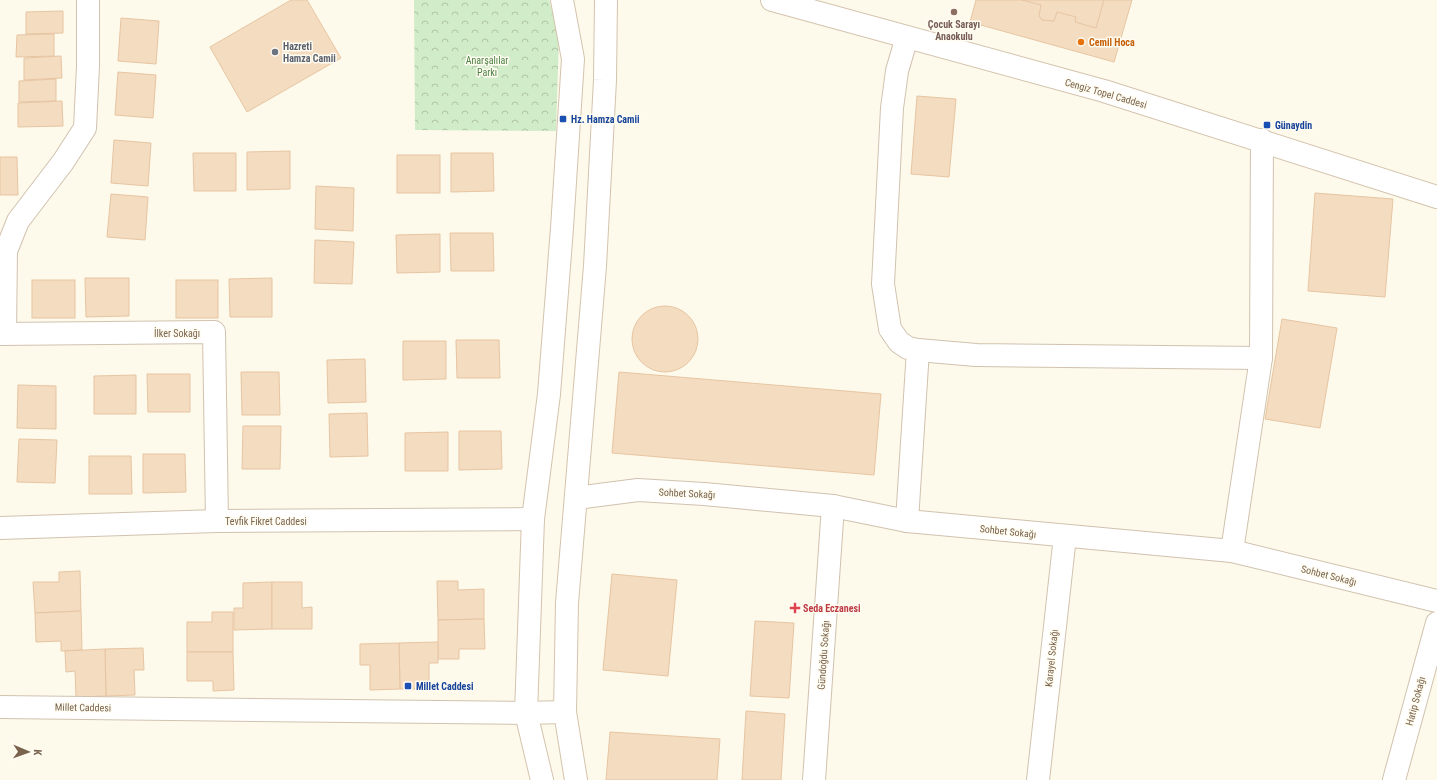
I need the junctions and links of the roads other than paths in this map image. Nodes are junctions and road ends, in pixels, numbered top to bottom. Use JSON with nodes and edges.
{"nodes":[{"id":1,"x":88,"y":0,"type":"edge"},
{"id":2,"x":562,"y":0,"type":"edge"},
{"id":3,"x":606,"y":0,"type":"edge"},
{"id":4,"x":772,"y":0,"type":"edge"},
{"id":5,"x":907,"y":37,"type":"junction"},
{"id":6,"x":1262,"y":140,"type":"junction"},
{"id":7,"x":1437,"y":196,"type":"edge"},
{"id":8,"x":2,"y":334,"type":"edge"},
{"id":9,"x":918,"y":350,"type":"junction"},
{"id":10,"x":1261,"y":358,"type":"junction"},
{"id":11,"x":576,"y":498,"type":"junction"},
{"id":12,"x":833,"y":506,"type":"junction"},
{"id":13,"x":533,"y":519,"type":"junction"},
{"id":14,"x":217,"y":521,"type":"junction"},
{"id":15,"x":907,"y":521,"type":"junction"},
{"id":16,"x":0,"y":528,"type":"edge"},
{"id":17,"x":1065,"y":536,"type":"junction"},
{"id":18,"x":1232,"y":551,"type":"junction"},
{"id":19,"x":1437,"y":601,"type":"edge"},
{"id":20,"x":1437,"y":623,"type":"edge"},
{"id":21,"x":1433,"y":648,"type":"edge"},
{"id":22,"x":0,"y":706,"type":"edge"},
{"id":23,"x":565,"y":712,"type":"junction"},
{"id":24,"x":526,"y":713,"type":"junction"},
{"id":25,"x":542,"y":780,"type":"edge"},
{"id":26,"x":576,"y":780,"type":"edge"},
{"id":27,"x":814,"y":780,"type":"edge"},
{"id":28,"x":1038,"y":780,"type":"edge"},
{"id":29,"x":1394,"y":780,"type":"edge"}],
"edges":[{"from":1,"to":8,"type":"street"},
{"from":2,"to":13,"type":"street"},
{"from":3,"to":11,"type":"street"},
{"from":4,"to":5,"type":"street","name":"Cengiz Topel Caddesi"},
{"from":5,"to":6,"type":"street","name":"Cengiz Topel Caddesi"},
{"from":5,"to":9,"type":"street"},
{"from":6,"to":7,"type":"street","name":"Cengiz Topel Caddesi"},
{"from":6,"to":10,"type":"street"},
{"from":8,"to":14,"type":"street","name":"İlker Sokağı"},
{"from":9,"to":10,"type":"street"},
{"from":9,"to":15,"type":"street"},
{"from":10,"to":18,"type":"street"},
{"from":11,"to":12,"type":"street","name":"Sohbet Sokağı"},
{"from":11,"to":23,"type":"street"},
{"from":12,"to":15,"type":"street","name":"Sohbet Sokağı"},
{"from":12,"to":27,"type":"street","name":"Gündoğdu Sokağı"},
{"from":13,"to":14,"type":"street","name":"Tevfik Fikret Caddesi"},
{"from":13,"to":24,"type":"street"},
{"from":14,"to":16,"type":"street","name":"Tevfik Fikret Caddesi"},
{"from":15,"to":17,"type":"street","name":"Sohbet Sokağı"},
{"from":17,"to":18,"type":"street","name":"Sohbet Sokağı"},
{"from":17,"to":28,"type":"street","name":"Karayel Sokağı"},
{"from":18,"to":19,"type":"street","name":"Sohbet Sokağı"},
{"from":20,"to":21,"type":"street","name":"Hatip Sokağı"},
{"from":21,"to":29,"type":"street","name":"Hatip Sokağı"},
{"from":22,"to":24,"type":"street","name":"Millet Caddesi"},
{"from":23,"to":24,"type":"street","name":"Millet Caddesi"},
{"from":23,"to":26,"type":"street"},
{"from":24,"to":25,"type":"street"}]}
